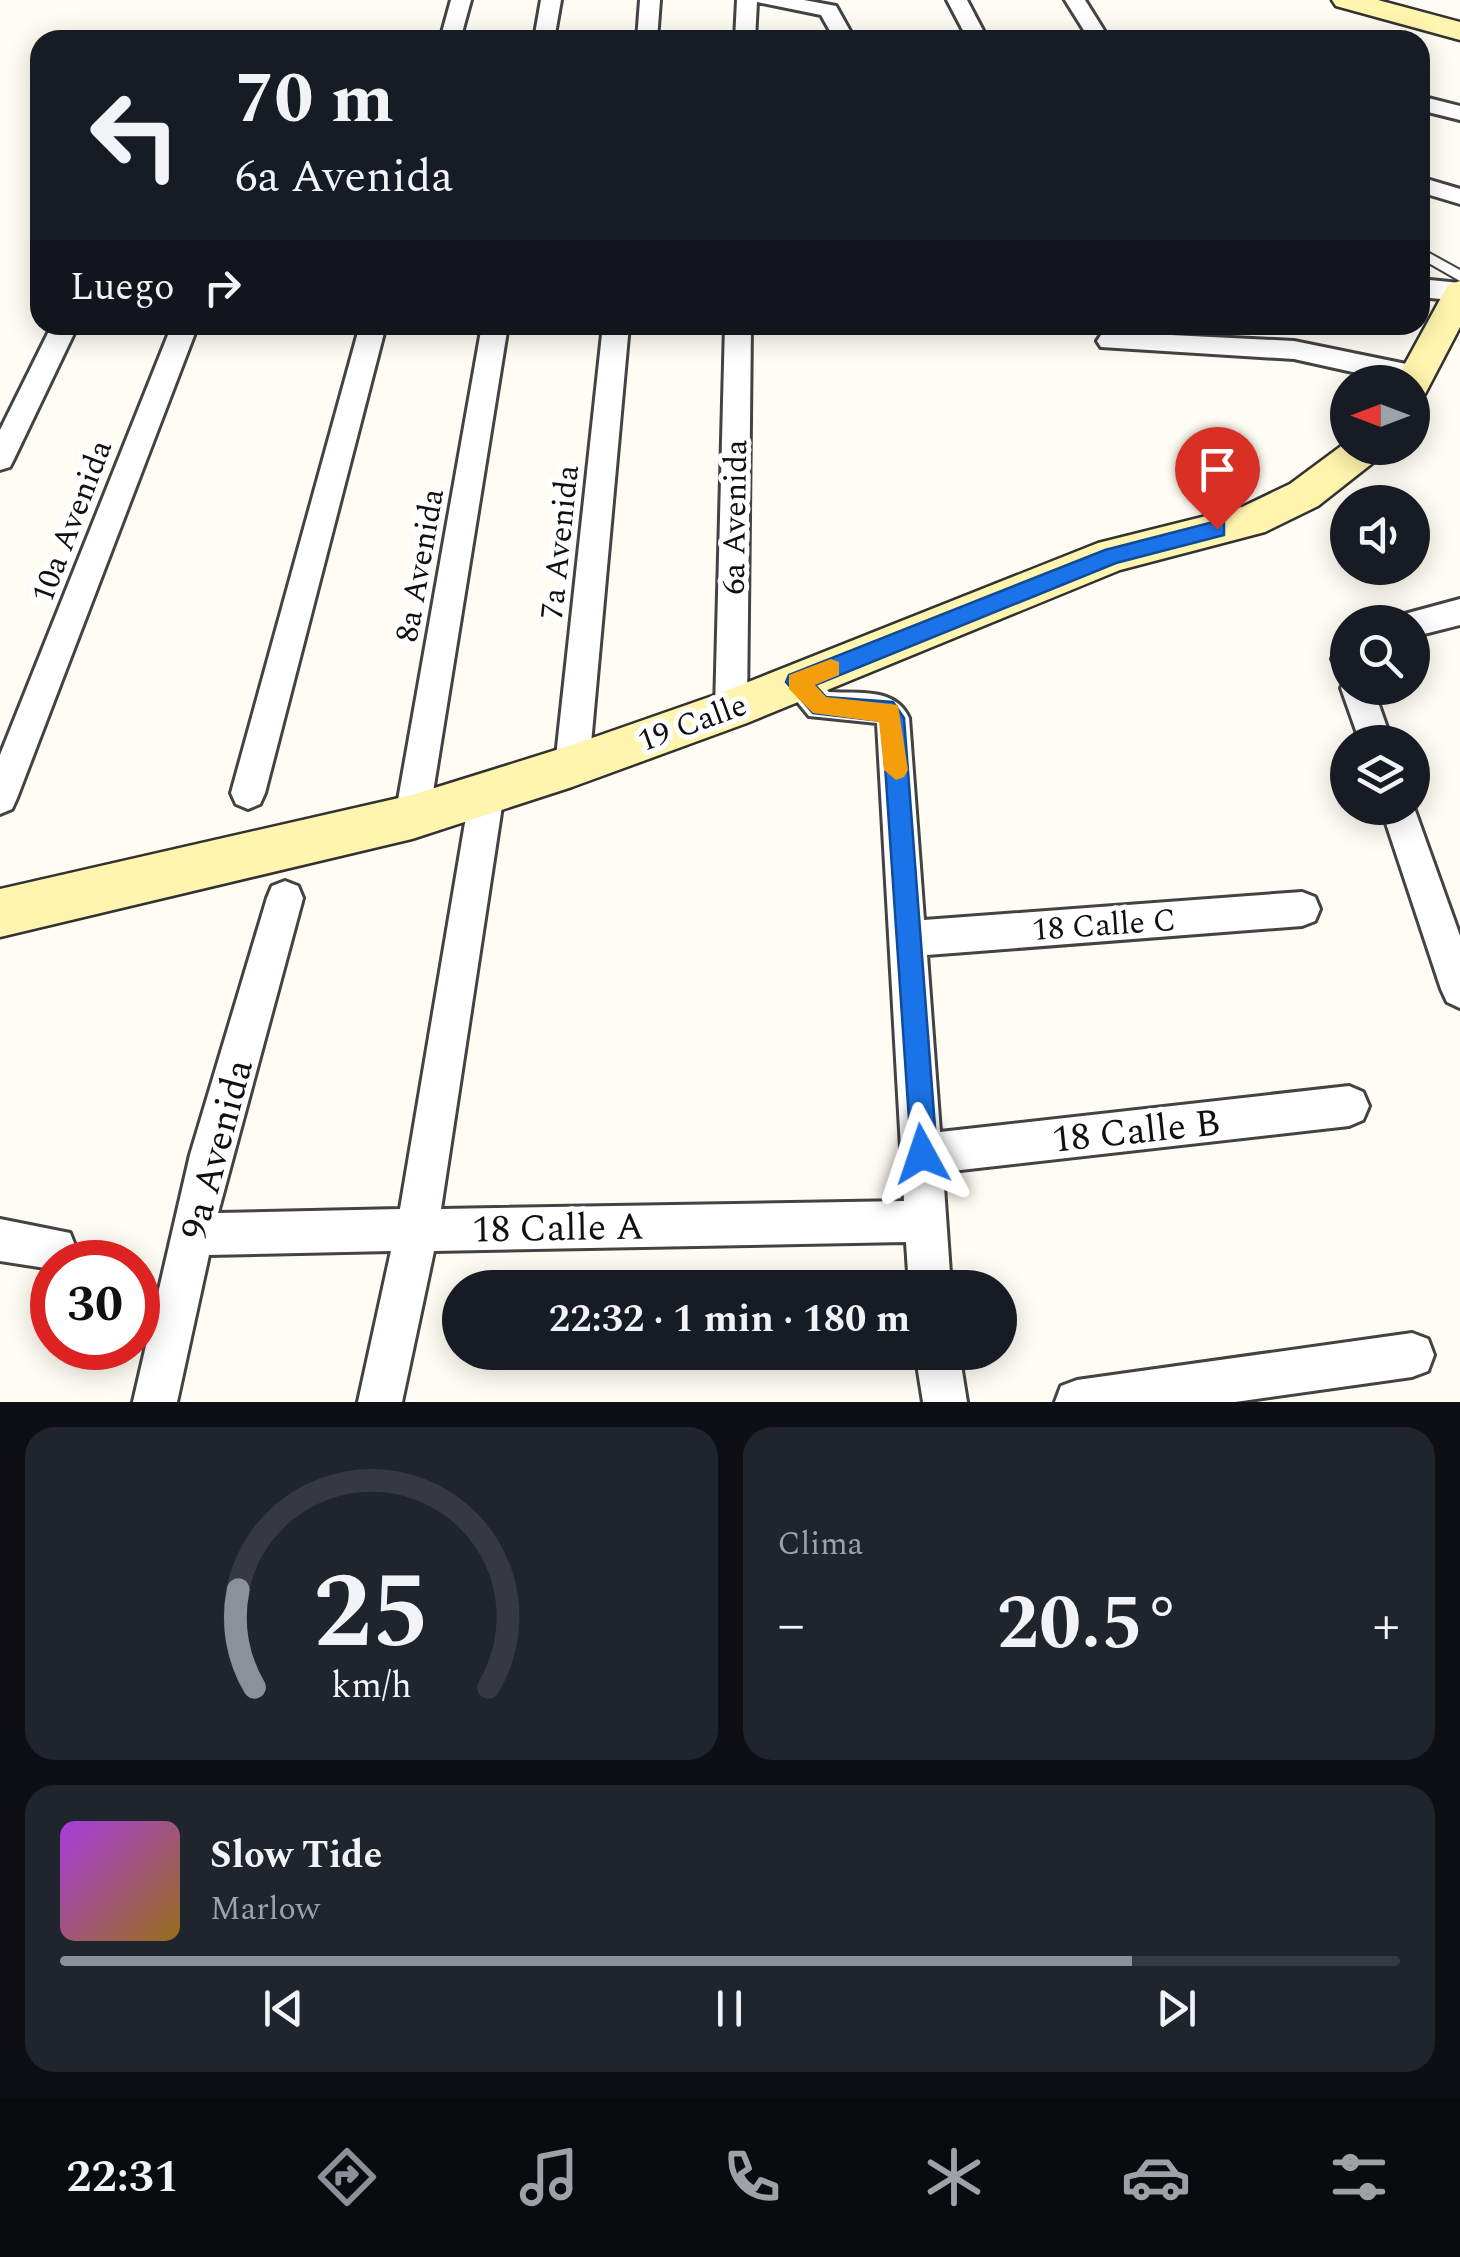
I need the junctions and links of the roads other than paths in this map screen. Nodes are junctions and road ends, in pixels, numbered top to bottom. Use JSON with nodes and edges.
{"nodes":[{"id":1,"x":461,"y":0,"type":"edge"},
{"id":2,"x":551,"y":0,"type":"edge"},
{"id":3,"x":650,"y":0,"type":"edge"},
{"id":4,"x":746,"y":0,"type":"edge"},
{"id":5,"x":766,"y":0,"type":"edge"},
{"id":6,"x":957,"y":0,"type":"edge"},
{"id":7,"x":1074,"y":0,"type":"edge"},
{"id":8,"x":1346,"y":0,"type":"edge"},
{"id":9,"x":453,"y":30,"type":"edge"},
{"id":10,"x":546,"y":30,"type":"edge"},
{"id":11,"x":648,"y":30,"type":"edge"},
{"id":12,"x":746,"y":30,"type":"edge"},
{"id":13,"x":839,"y":30,"type":"edge"},
{"id":14,"x":973,"y":30,"type":"edge"},
{"id":15,"x":1094,"y":30,"type":"edge"},
{"id":16,"x":1460,"y":31,"type":"edge"},
{"id":17,"x":1430,"y":105,"type":"edge"},
{"id":18,"x":1460,"y":113,"type":"edge"},
{"id":19,"x":1430,"y":187,"type":"edge"},
{"id":20,"x":1460,"y":197,"type":"edge"},
{"id":21,"x":1430,"y":258,"type":"edge"},
{"id":22,"x":1460,"y":276,"type":"edge"},
{"id":23,"x":1430,"y":289,"type":"edge"},
{"id":24,"x":1460,"y":292,"type":"edge"},
{"id":25,"x":60,"y":335,"type":"edge"},
{"id":26,"x":180,"y":335,"type":"edge"},
{"id":27,"x":371,"y":335,"type":"edge"},
{"id":28,"x":493,"y":335,"type":"edge"},
{"id":29,"x":615,"y":335,"type":"edge"},
{"id":30,"x":738,"y":335,"type":"edge"},
{"id":31,"x":1110,"y":342,"type":"dead end"},
{"id":32,"x":1352,"y":365,"type":"edge"},
{"id":33,"x":1422,"y":365,"type":"edge"},
{"id":34,"x":0,"y":458,"type":"edge"},
{"id":35,"x":1343,"y":465,"type":"edge"},
{"id":36,"x":1460,"y":612,"type":"edge"},
{"id":37,"x":1430,"y":620,"type":"edge"},
{"id":38,"x":797,"y":682,"type":"junction"},
{"id":39,"x":731,"y":709,"type":"junction"},
{"id":40,"x":572,"y":766,"type":"junction"},
{"id":41,"x":248,"y":793,"type":"dead end"},
{"id":42,"x":487,"y":793,"type":"junction"},
{"id":43,"x":0,"y":798,"type":"edge"},
{"id":44,"x":412,"y":817,"type":"junction"},
{"id":45,"x":1404,"y":825,"type":"edge"},
{"id":46,"x":285,"y":898,"type":"dead end"},
{"id":47,"x":1302,"y":910,"type":"dead end"},
{"id":48,"x":0,"y":914,"type":"edge"},
{"id":49,"x":905,"y":939,"type":"junction"},
{"id":50,"x":1460,"y":988,"type":"edge"},
{"id":51,"x":1349,"y":1106,"type":"dead end"},
{"id":52,"x":922,"y":1154,"type":"junction"},
{"id":53,"x":923,"y":1221,"type":"junction"},
{"id":54,"x":417,"y":1230,"type":"junction"},
{"id":55,"x":193,"y":1234,"type":"junction"},
{"id":56,"x":0,"y":1240,"type":"edge"},
{"id":57,"x":30,"y":1244,"type":"edge"},
{"id":58,"x":928,"y":1270,"type":"edge"},
{"id":59,"x":1412,"y":1355,"type":"dead end"},
{"id":60,"x":940,"y":1370,"type":"edge"},
{"id":61,"x":155,"y":1402,"type":"edge"},
{"id":62,"x":380,"y":1402,"type":"edge"},
{"id":63,"x":946,"y":1402,"type":"edge"},
{"id":64,"x":1076,"y":1402,"type":"edge"}],
"edges":[{"from":1,"to":9,"type":"street"},
{"from":2,"to":10,"type":"street"},
{"from":3,"to":11,"type":"street"},
{"from":4,"to":12,"type":"street"},
{"from":5,"to":13,"type":"street"},
{"from":6,"to":14,"type":"street"},
{"from":7,"to":15,"type":"street"},
{"from":8,"to":16,"type":"street"},
{"from":17,"to":18,"type":"street"},
{"from":19,"to":20,"type":"street"},
{"from":21,"to":22,"type":"lane"},
{"from":23,"to":24,"type":"street"},
{"from":24,"to":33,"type":"street"},
{"from":25,"to":34,"type":"street"},
{"from":26,"to":43,"type":"street","name":"10a Avenida"},
{"from":27,"to":41,"type":"street"},
{"from":28,"to":44,"type":"street","name":"8a Avenida"},
{"from":29,"to":40,"type":"street","name":"7a Avenida"},
{"from":30,"to":39,"type":"street","name":"6a Avenida"},
{"from":31,"to":32,"type":"street"},
{"from":35,"to":38,"type":"street","name":"19 Calle"},
{"from":36,"to":37,"type":"street"},
{"from":38,"to":39,"type":"street","name":"19 Calle"},
{"from":38,"to":49,"type":"street"},
{"from":39,"to":40,"type":"street","name":"19 Calle"},
{"from":40,"to":42,"type":"street","name":"19 Calle"},
{"from":42,"to":44,"type":"street","name":"19 Calle"},
{"from":42,"to":54,"type":"street"},
{"from":44,"to":48,"type":"street","name":"19 Calle"},
{"from":45,"to":50,"type":"street"},
{"from":46,"to":55,"type":"street","name":"9a Avenida"},
{"from":47,"to":49,"type":"street","name":"18 Calle C"},
{"from":49,"to":52,"type":"street"},
{"from":51,"to":52,"type":"street","name":"18 Calle B"},
{"from":52,"to":53,"type":"street"},
{"from":53,"to":54,"type":"street","name":"18 Calle A"},
{"from":53,"to":58,"type":"street"},
{"from":54,"to":55,"type":"street","name":"18 Calle A"},
{"from":54,"to":62,"type":"street"},
{"from":55,"to":61,"type":"street","name":"9a Avenida"},
{"from":56,"to":57,"type":"street"},
{"from":59,"to":64,"type":"street"},
{"from":60,"to":63,"type":"street"}]}
